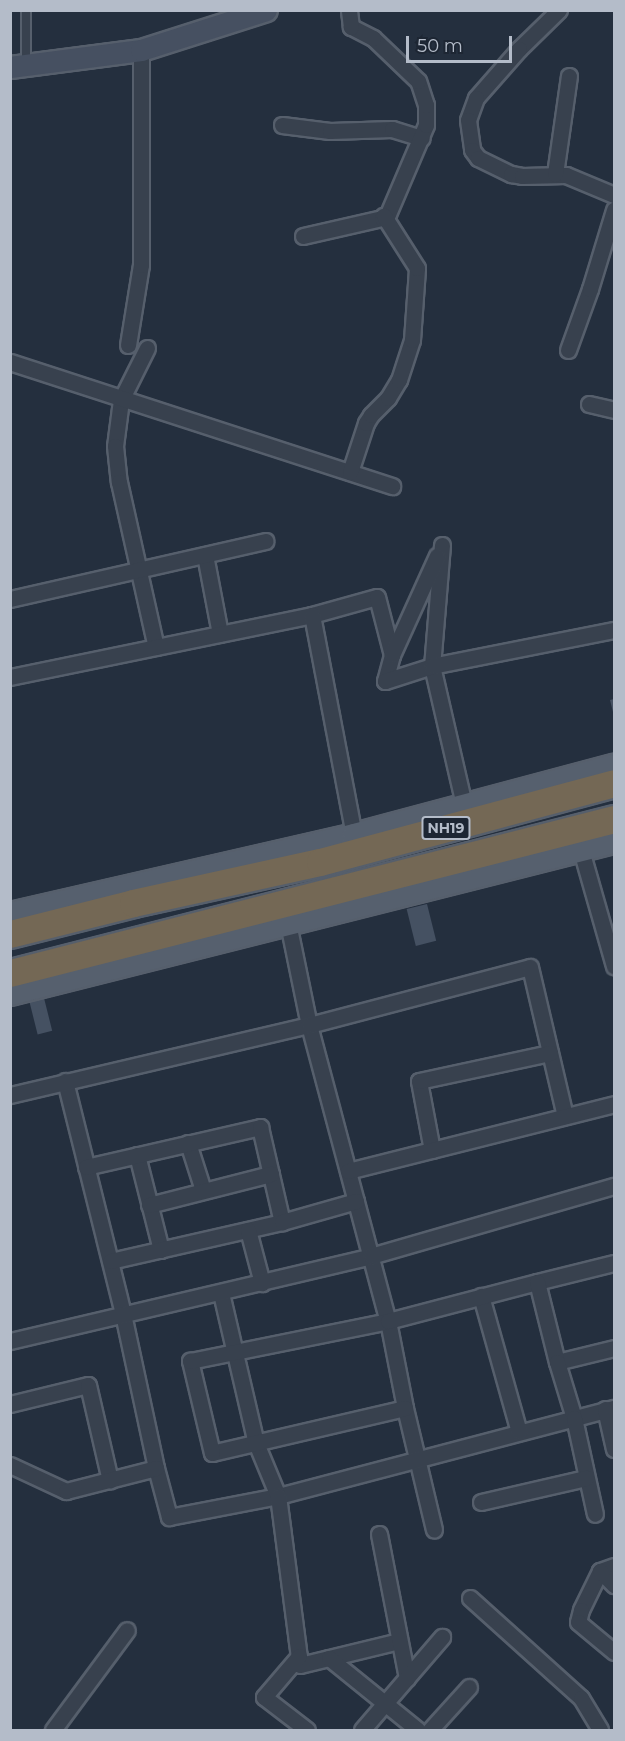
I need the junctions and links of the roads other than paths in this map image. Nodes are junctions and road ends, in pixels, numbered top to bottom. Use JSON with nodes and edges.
{"nodes":[{"id":1,"x":26,"y":10,"type":"edge"},
{"id":2,"x":266,"y":10,"type":"edge"},
{"id":3,"x":349,"y":10,"type":"edge"},
{"id":4,"x":559,"y":10,"type":"edge"},
{"id":5,"x":141,"y":50,"type":"junction"},
{"id":6,"x":18,"y":67,"type":"edge"},
{"id":7,"x":569,"y":76,"type":"dead end"},
{"id":8,"x":282,"y":125,"type":"dead end"},
{"id":9,"x":422,"y":138,"type":"junction"},
{"id":10,"x":555,"y":174,"type":"junction"},
{"id":11,"x":615,"y":195,"type":"edge"},
{"id":12,"x":615,"y":210,"type":"edge"},
{"id":13,"x":384,"y":216,"type":"junction"},
{"id":14,"x":303,"y":236,"type":"dead end"},
{"id":15,"x":128,"y":345,"type":"dead end"},
{"id":16,"x":147,"y":348,"type":"dead end"},
{"id":17,"x":568,"y":350,"type":"dead end"},
{"id":18,"x":10,"y":362,"type":"edge"},
{"id":19,"x":121,"y":400,"type":"junction"},
{"id":20,"x":589,"y":404,"type":"dead end"},
{"id":21,"x":615,"y":410,"type":"edge"},
{"id":22,"x":350,"y":472,"type":"junction"},
{"id":23,"x":392,"y":486,"type":"dead end"},
{"id":24,"x":266,"y":542,"type":"dead end"},
{"id":25,"x":205,"y":555,"type":"junction"},
{"id":26,"x":138,"y":570,"type":"junction"},
{"id":27,"x":10,"y":599,"type":"edge"},
{"id":28,"x":312,"y":615,"type":"junction"},
{"id":29,"x":615,"y":630,"type":"edge"},
{"id":30,"x":220,"y":634,"type":"junction"},
{"id":31,"x":156,"y":647,"type":"junction"},
{"id":32,"x":392,"y":655,"type":"junction"},
{"id":33,"x":432,"y":666,"type":"junction"},
{"id":34,"x":10,"y":677,"type":"edge"},
{"id":35,"x":615,"y":766,"type":"edge"},
{"id":36,"x":615,"y":783,"type":"edge"},
{"id":37,"x":464,"y":805,"type":"junction"},
{"id":38,"x":615,"y":819,"type":"edge"},
{"id":39,"x":354,"y":835,"type":"junction"},
{"id":40,"x":615,"y":842,"type":"edge"},
{"id":41,"x":581,"y":850,"type":"junction"},
{"id":42,"x":10,"y":914,"type":"edge"},
{"id":43,"x":286,"y":914,"type":"junction"},
{"id":44,"x":10,"y":934,"type":"edge"},
{"id":45,"x":612,"y":948,"type":"edge"},
{"id":46,"x":615,"y":966,"type":"edge"},
{"id":47,"x":10,"y":973,"type":"edge"},
{"id":48,"x":10,"y":994,"type":"edge"},
{"id":49,"x":309,"y":1025,"type":"junction"},
{"id":50,"x":550,"y":1053,"type":"junction"},
{"id":51,"x":66,"y":1081,"type":"junction"},
{"id":52,"x":10,"y":1095,"type":"edge"},
{"id":53,"x":615,"y":1104,"type":"edge"},
{"id":54,"x":565,"y":1116,"type":"junction"},
{"id":55,"x":188,"y":1143,"type":"junction"},
{"id":56,"x":432,"y":1150,"type":"junction"},
{"id":57,"x":137,"y":1155,"type":"junction"},
{"id":58,"x":86,"y":1167,"type":"junction"},
{"id":59,"x":348,"y":1171,"type":"junction"},
{"id":60,"x":271,"y":1174,"type":"junction"},
{"id":61,"x":615,"y":1186,"type":"edge"},
{"id":62,"x":203,"y":1190,"type":"junction"},
{"id":63,"x":356,"y":1201,"type":"junction"},
{"id":64,"x":149,"y":1205,"type":"junction"},
{"id":65,"x":282,"y":1222,"type":"junction"},
{"id":66,"x":248,"y":1230,"type":"junction"},
{"id":67,"x":161,"y":1250,"type":"junction"},
{"id":68,"x":371,"y":1256,"type":"junction"},
{"id":69,"x":110,"y":1261,"type":"junction"},
{"id":70,"x":615,"y":1263,"type":"edge"},
{"id":71,"x":537,"y":1282,"type":"junction"},
{"id":72,"x":262,"y":1283,"type":"junction"},
{"id":73,"x":221,"y":1293,"type":"junction"},
{"id":74,"x":481,"y":1296,"type":"junction"},
{"id":75,"x":123,"y":1314,"type":"junction"},
{"id":76,"x":388,"y":1321,"type":"junction"},
{"id":77,"x":10,"y":1341,"type":"edge"},
{"id":78,"x":615,"y":1348,"type":"edge"},
{"id":79,"x":237,"y":1351,"type":"junction"},
{"id":80,"x":557,"y":1362,"type":"junction"},
{"id":81,"x":10,"y":1404,"type":"edge"},
{"id":82,"x":405,"y":1408,"type":"junction"},
{"id":83,"x":610,"y":1408,"type":"edge"},
{"id":84,"x":574,"y":1418,"type":"junction"},
{"id":85,"x":519,"y":1432,"type":"junction"},
{"id":86,"x":256,"y":1443,"type":"junction"},
{"id":87,"x":615,"y":1449,"type":"edge"},
{"id":88,"x":418,"y":1458,"type":"junction"},
{"id":89,"x":10,"y":1465,"type":"edge"},
{"id":90,"x":156,"y":1468,"type":"junction"},
{"id":91,"x":586,"y":1478,"type":"junction"},
{"id":92,"x":110,"y":1480,"type":"junction"},
{"id":93,"x":278,"y":1496,"type":"junction"},
{"id":94,"x":481,"y":1502,"type":"dead end"},
{"id":95,"x":595,"y":1514,"type":"dead end"},
{"id":96,"x":434,"y":1530,"type":"dead end"},
{"id":97,"x":379,"y":1534,"type":"dead end"},
{"id":98,"x":607,"y":1569,"type":"edge"},
{"id":99,"x":615,"y":1585,"type":"edge"},
{"id":100,"x":470,"y":1598,"type":"dead end"},
{"id":101,"x":127,"y":1630,"type":"dead end"},
{"id":102,"x":442,"y":1637,"type":"dead end"},
{"id":103,"x":399,"y":1641,"type":"junction"},
{"id":104,"x":615,"y":1652,"type":"edge"},
{"id":105,"x":299,"y":1656,"type":"junction"},
{"id":106,"x":329,"y":1658,"type":"junction"},
{"id":107,"x":407,"y":1678,"type":"junction"},
{"id":108,"x":469,"y":1687,"type":"dead end"},
{"id":109,"x":385,"y":1704,"type":"junction"},
{"id":110,"x":53,"y":1731,"type":"edge"},
{"id":111,"x":307,"y":1731,"type":"edge"},
{"id":112,"x":362,"y":1731,"type":"edge"},
{"id":113,"x":418,"y":1731,"type":"edge"},
{"id":114,"x":430,"y":1731,"type":"edge"},
{"id":115,"x":600,"y":1731,"type":"edge"}],
"edges":[{"from":1,"to":6,"type":"lane"},
{"from":2,"to":5,"type":"street"},
{"from":3,"to":9,"type":"street"},
{"from":4,"to":10,"type":"street"},
{"from":5,"to":6,"type":"street"},
{"from":5,"to":15,"type":"street"},
{"from":7,"to":10,"type":"street"},
{"from":8,"to":9,"type":"street"},
{"from":9,"to":13,"type":"street"},
{"from":10,"to":11,"type":"street"},
{"from":12,"to":17,"type":"street"},
{"from":13,"to":14,"type":"street"},
{"from":13,"to":22,"type":"street"},
{"from":16,"to":19,"type":"street"},
{"from":18,"to":19,"type":"street"},
{"from":19,"to":22,"type":"street"},
{"from":19,"to":26,"type":"street"},
{"from":20,"to":21,"type":"street"},
{"from":22,"to":23,"type":"street"},
{"from":24,"to":25,"type":"street"},
{"from":25,"to":26,"type":"street"},
{"from":25,"to":30,"type":"street"},
{"from":26,"to":27,"type":"street"},
{"from":26,"to":31,"type":"street"},
{"from":28,"to":30,"type":"street"},
{"from":28,"to":32,"type":"street"},
{"from":28,"to":39,"type":"street"},
{"from":29,"to":33,"type":"street"},
{"from":30,"to":31,"type":"street"},
{"from":31,"to":34,"type":"street"},
{"from":32,"to":33,"type":"street"},
{"from":32,"to":33,"type":"street"},
{"from":33,"to":37,"type":"street"},
{"from":35,"to":37,"type":"main road"},
{"from":36,"to":44,"type":"highway","number":"NH19"},
{"from":37,"to":39,"type":"main road"},
{"from":38,"to":43,"type":"highway","number":"NH19"},
{"from":39,"to":42,"type":"main road"},
{"from":40,"to":41,"type":"main road"},
{"from":41,"to":43,"type":"main road"},
{"from":41,"to":45,"type":"street"},
{"from":43,"to":47,"type":"highway","number":"NH19"},
{"from":43,"to":48,"type":"main road"},
{"from":43,"to":49,"type":"street"},
{"from":45,"to":46,"type":"street"},
{"from":49,"to":50,"type":"street"},
{"from":49,"to":51,"type":"street"},
{"from":49,"to":59,"type":"street"},
{"from":50,"to":54,"type":"street"},
{"from":50,"to":56,"type":"street"},
{"from":51,"to":52,"type":"street"},
{"from":51,"to":58,"type":"street"},
{"from":53,"to":54,"type":"street"},
{"from":54,"to":56,"type":"street"},
{"from":55,"to":57,"type":"street"},
{"from":55,"to":60,"type":"street"},
{"from":55,"to":62,"type":"street"},
{"from":56,"to":59,"type":"street"},
{"from":57,"to":58,"type":"street"},
{"from":57,"to":64,"type":"street"},
{"from":58,"to":69,"type":"street"},
{"from":59,"to":63,"type":"street"},
{"from":60,"to":62,"type":"street"},
{"from":60,"to":65,"type":"street"},
{"from":61,"to":68,"type":"street"},
{"from":62,"to":64,"type":"street"},
{"from":63,"to":65,"type":"street"},
{"from":63,"to":68,"type":"street"},
{"from":64,"to":67,"type":"street"},
{"from":65,"to":66,"type":"street"},
{"from":66,"to":67,"type":"street"},
{"from":66,"to":72,"type":"street"},
{"from":67,"to":69,"type":"street"},
{"from":68,"to":72,"type":"street"},
{"from":68,"to":76,"type":"street"},
{"from":69,"to":75,"type":"street"},
{"from":70,"to":71,"type":"street"},
{"from":71,"to":74,"type":"street"},
{"from":71,"to":80,"type":"street"},
{"from":72,"to":73,"type":"street"},
{"from":73,"to":75,"type":"street"},
{"from":73,"to":79,"type":"street"},
{"from":74,"to":76,"type":"street"},
{"from":74,"to":85,"type":"street"},
{"from":75,"to":77,"type":"street"},
{"from":75,"to":90,"type":"street"},
{"from":76,"to":79,"type":"street"},
{"from":76,"to":82,"type":"street"},
{"from":78,"to":80,"type":"street"},
{"from":79,"to":86,"type":"street"},
{"from":79,"to":86,"type":"street"},
{"from":80,"to":84,"type":"street"},
{"from":81,"to":92,"type":"street"},
{"from":82,"to":86,"type":"street"},
{"from":82,"to":88,"type":"street"},
{"from":83,"to":84,"type":"street"},
{"from":83,"to":87,"type":"street"},
{"from":84,"to":85,"type":"street"},
{"from":84,"to":91,"type":"street"},
{"from":85,"to":88,"type":"street"},
{"from":86,"to":93,"type":"street"},
{"from":88,"to":93,"type":"street"},
{"from":88,"to":96,"type":"street"},
{"from":89,"to":92,"type":"street"},
{"from":90,"to":92,"type":"street"},
{"from":90,"to":93,"type":"street"},
{"from":91,"to":94,"type":"street"},
{"from":91,"to":95,"type":"street"},
{"from":93,"to":105,"type":"street"},
{"from":97,"to":103,"type":"street"},
{"from":98,"to":99,"type":"street"},
{"from":98,"to":104,"type":"street"},
{"from":100,"to":115,"type":"street"},
{"from":101,"to":110,"type":"street"},
{"from":102,"to":107,"type":"street"},
{"from":103,"to":106,"type":"street"},
{"from":103,"to":107,"type":"street"},
{"from":105,"to":106,"type":"street"},
{"from":105,"to":111,"type":"street"},
{"from":106,"to":109,"type":"street"},
{"from":107,"to":109,"type":"street"},
{"from":108,"to":114,"type":"street"},
{"from":109,"to":112,"type":"street"},
{"from":109,"to":113,"type":"street"}]}
